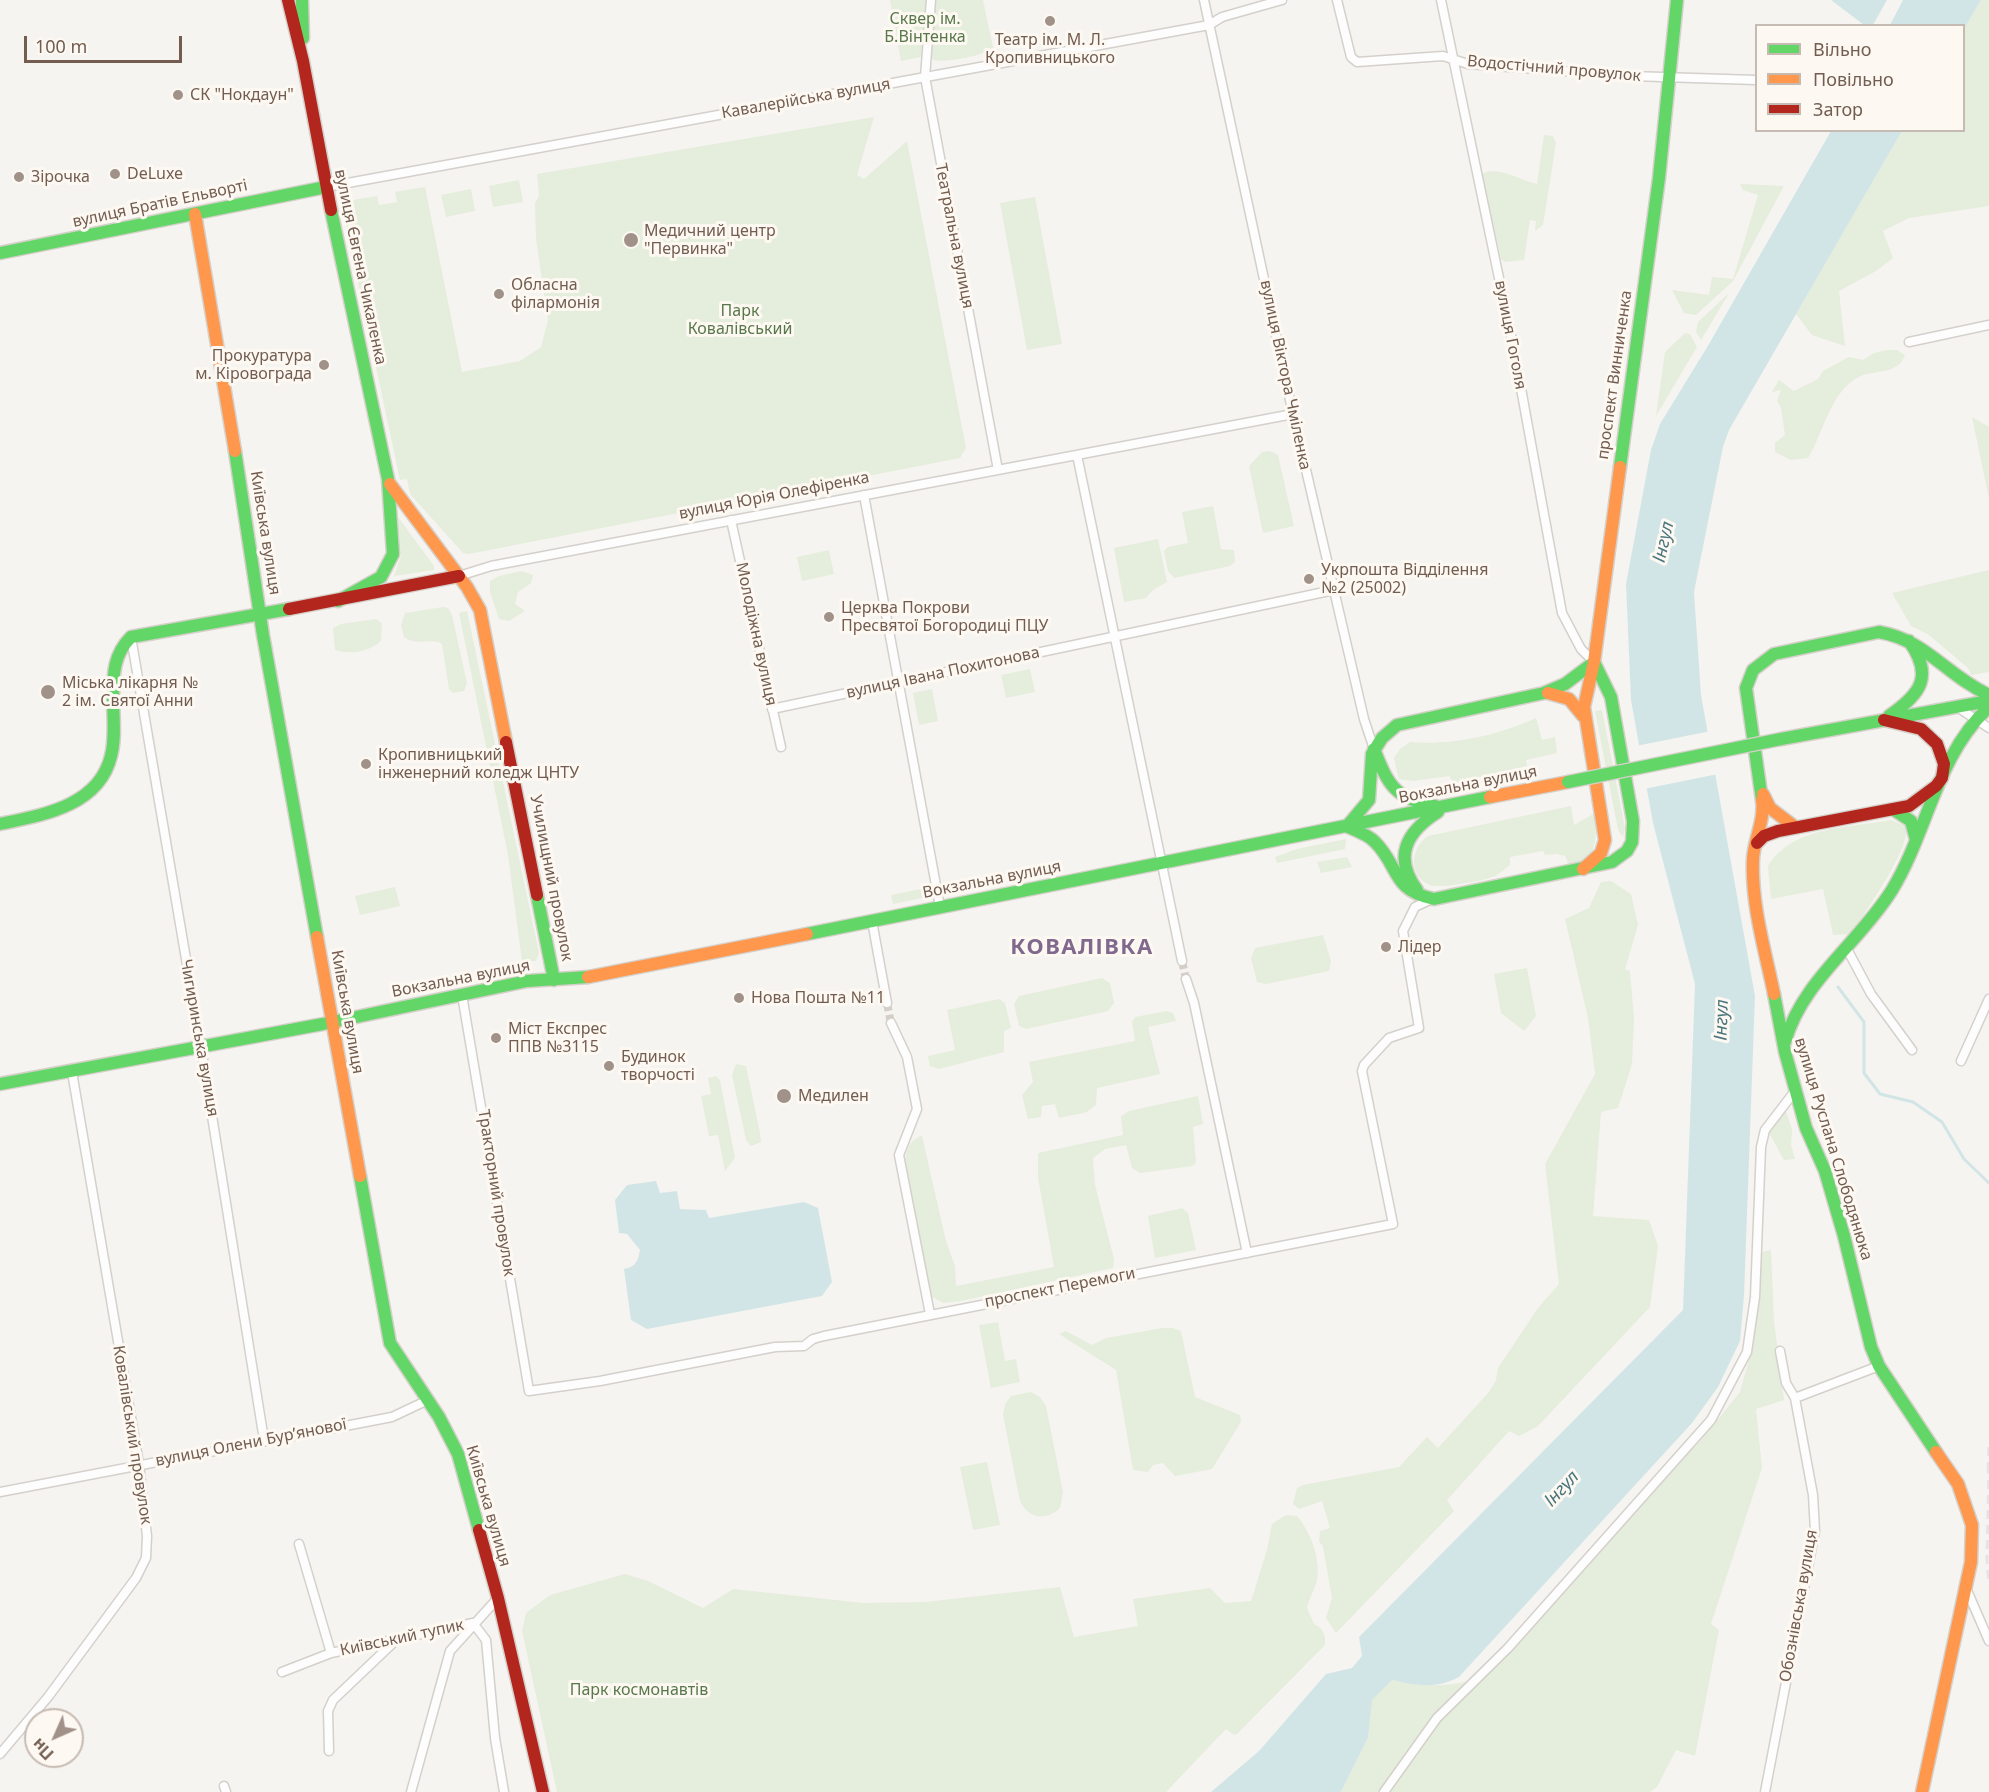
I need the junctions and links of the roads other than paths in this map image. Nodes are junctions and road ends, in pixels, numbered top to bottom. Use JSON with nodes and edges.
{"nodes":[{"id":1,"x":288,"y":0,"type":"edge"},
{"id":2,"x":302,"y":0,"type":"edge"},
{"id":3,"x":931,"y":0,"type":"edge"},
{"id":4,"x":1204,"y":0,"type":"edge"},
{"id":5,"x":1282,"y":0,"type":"edge"},
{"id":6,"x":1337,"y":0,"type":"edge"},
{"id":7,"x":1441,"y":0,"type":"edge"},
{"id":8,"x":1677,"y":0,"type":"edge"},
{"id":9,"x":1209,"y":25,"type":"junction"},
{"id":10,"x":1453,"y":58,"type":"junction"},
{"id":11,"x":303,"y":61,"type":"junction"},
{"id":12,"x":1670,"y":76,"type":"junction"},
{"id":13,"x":925,"y":77,"type":"junction"},
{"id":14,"x":1755,"y":80,"type":"edge"},
{"id":15,"x":326,"y":187,"type":"junction"},
{"id":16,"x":195,"y":214,"type":"junction"},
{"id":17,"x":0,"y":253,"type":"edge"},
{"id":18,"x":1989,"y":325,"type":"edge"},
{"id":19,"x":1909,"y":342,"type":"dead end"},
{"id":20,"x":1293,"y":414,"type":"junction"},
{"id":21,"x":1077,"y":455,"type":"junction"},
{"id":22,"x":998,"y":470,"type":"junction"},
{"id":23,"x":388,"y":479,"type":"junction"},
{"id":24,"x":864,"y":495,"type":"junction"},
{"id":25,"x":731,"y":520,"type":"junction"},
{"id":26,"x":459,"y":576,"type":"junction"},
{"id":27,"x":1334,"y":590,"type":"junction"},
{"id":28,"x":338,"y":601,"type":"junction"},
{"id":29,"x":262,"y":615,"type":"junction"},
{"id":30,"x":1901,"y":635,"type":"junction"},
{"id":31,"x":1113,"y":637,"type":"junction"},
{"id":32,"x":131,"y":638,"type":"junction"},
{"id":33,"x":1594,"y":662,"type":"junction"},
{"id":34,"x":898,"y":682,"type":"junction"},
{"id":35,"x":1544,"y":693,"type":"junction"},
{"id":36,"x":1989,"y":695,"type":"edge"},
{"id":37,"x":1989,"y":701,"type":"edge"},
{"id":38,"x":1957,"y":706,"type":"junction"},
{"id":39,"x":1989,"y":707,"type":"edge"},
{"id":40,"x":772,"y":709,"type":"junction"},
{"id":41,"x":1976,"y":718,"type":"junction"},
{"id":42,"x":1585,"y":719,"type":"junction"},
{"id":43,"x":1884,"y":720,"type":"junction"},
{"id":44,"x":1989,"y":728,"type":"edge"},
{"id":45,"x":781,"y":747,"type":"dead end"},
{"id":46,"x":1374,"y":749,"type":"junction"},
{"id":47,"x":1942,"y":778,"type":"junction"},
{"id":48,"x":1761,"y":788,"type":"junction"},
{"id":49,"x":1447,"y":807,"type":"junction"},
{"id":50,"x":1894,"y":810,"type":"junction"},
{"id":51,"x":0,"y":824,"type":"edge"},
{"id":52,"x":1346,"y":826,"type":"junction"},
{"id":53,"x":1795,"y":827,"type":"junction"},
{"id":54,"x":1756,"y":844,"type":"junction"},
{"id":55,"x":1911,"y":853,"type":"junction"},
{"id":56,"x":1161,"y":863,"type":"junction"},
{"id":57,"x":1583,"y":869,"type":"junction"},
{"id":58,"x":1434,"y":899,"type":"junction"},
{"id":59,"x":940,"y":907,"type":"junction"},
{"id":60,"x":872,"y":921,"type":"junction"},
{"id":61,"x":1847,"y":949,"type":"junction"},
{"id":62,"x":1182,"y":961,"type":"tunnel mouth"},
{"id":63,"x":1186,"y":979,"type":"tunnel mouth"},
{"id":64,"x":554,"y":980,"type":"junction"},
{"id":65,"x":462,"y":995,"type":"junction"},
{"id":66,"x":1989,"y":999,"type":"edge"},
{"id":67,"x":887,"y":1003,"type":"tunnel mouth"},
{"id":68,"x":332,"y":1022,"type":"junction"},
{"id":69,"x":891,"y":1023,"type":"tunnel mouth"},
{"id":70,"x":201,"y":1046,"type":"junction"},
{"id":71,"x":1912,"y":1050,"type":"dead end"},
{"id":72,"x":1785,"y":1052,"type":"junction"},
{"id":73,"x":1960,"y":1061,"type":"dead end"},
{"id":74,"x":72,"y":1072,"type":"junction"},
{"id":75,"x":0,"y":1084,"type":"edge"},
{"id":76,"x":1795,"y":1091,"type":"junction"},
{"id":77,"x":1247,"y":1253,"type":"junction"},
{"id":78,"x":930,"y":1314,"type":"junction"},
{"id":79,"x":1780,"y":1351,"type":"dead end"},
{"id":80,"x":1879,"y":1366,"type":"junction"},
{"id":81,"x":529,"y":1391,"type":"joint"},
{"id":82,"x":1795,"y":1398,"type":"junction"},
{"id":83,"x":428,"y":1400,"type":"junction"},
{"id":84,"x":264,"y":1440,"type":"junction"},
{"id":85,"x":139,"y":1464,"type":"junction"},
{"id":86,"x":0,"y":1492,"type":"edge"},
{"id":87,"x":299,"y":1544,"type":"dead end"},
{"id":88,"x":1966,"y":1588,"type":"junction"},
{"id":89,"x":498,"y":1598,"type":"junction"},
{"id":90,"x":473,"y":1623,"type":"junction"},
{"id":91,"x":396,"y":1640,"type":"junction"},
{"id":92,"x":1989,"y":1641,"type":"edge"},
{"id":93,"x":331,"y":1653,"type":"junction"},
{"id":94,"x":282,"y":1672,"type":"dead end"},
{"id":95,"x":329,"y":1751,"type":"dead end"},
{"id":96,"x":0,"y":1754,"type":"edge"},
{"id":97,"x":411,"y":1792,"type":"edge"},
{"id":98,"x":504,"y":1792,"type":"edge"},
{"id":99,"x":543,"y":1792,"type":"edge"},
{"id":100,"x":1384,"y":1792,"type":"edge"},
{"id":101,"x":1765,"y":1792,"type":"edge"},
{"id":102,"x":1922,"y":1792,"type":"edge"}],
"edges":[{"from":1,"to":11,"type":"main road","name":"вулиця Євгена Чикаленка"},
{"from":2,"to":11,"type":"main road","name":"вулиця Євгена Чикаленка"},
{"from":3,"to":13,"type":"street","name":"Театральна вулиця"},
{"from":4,"to":9,"type":"street","name":"вулиця Віктора Чміленка"},
{"from":5,"to":9,"type":"street","name":"Кавалерійська вулиця"},
{"from":6,"to":10,"type":"street","name":"Водостічний провулок"},
{"from":7,"to":10,"type":"street","name":"вулиця Гоголя"},
{"from":8,"to":12,"type":"main road","name":"проспект Винниченка"},
{"from":9,"to":13,"type":"street","name":"Кавалерійська вулиця"},
{"from":9,"to":20,"type":"street","name":"вулиця Віктора Чміленка"},
{"from":10,"to":12,"type":"street","name":"Водостічний провулок"},
{"from":10,"to":33,"type":"street","name":"вулиця Гоголя"},
{"from":11,"to":15,"type":"main road","name":"вулиця Євгена Чикаленка"},
{"from":12,"to":14,"type":"street","name":"Водостічний провулок"},
{"from":12,"to":33,"type":"main road","name":"проспект Винниченка"},
{"from":13,"to":15,"type":"street","name":"Кавалерійська вулиця"},
{"from":13,"to":22,"type":"street","name":"Театральна вулиця"},
{"from":15,"to":16,"type":"main road","name":"вулиця Братів Ельворті"},
{"from":15,"to":23,"type":"main road","name":"вулиця Євгена Чикаленка"},
{"from":16,"to":17,"type":"main road","name":"вулиця Братів Ельворті"},
{"from":16,"to":29,"type":"main road","name":"Київська вулиця"},
{"from":18,"to":19,"type":"street"},
{"from":20,"to":21,"type":"street","name":"вулиця Юрія Олефіренка"},
{"from":20,"to":27,"type":"street","name":"вулиця Віктора Чміленка"},
{"from":21,"to":22,"type":"street","name":"вулиця Юрія Олефіренка"},
{"from":21,"to":31,"type":"street"},
{"from":22,"to":24,"type":"street","name":"вулиця Юрія Олефіренка"},
{"from":23,"to":26,"type":"main road","name":"вулиця Євгена Чикаленка"},
{"from":23,"to":28,"type":"main road","name":"вулиця Євгена Чикаленка"},
{"from":24,"to":25,"type":"street","name":"вулиця Юрія Олефіренка"},
{"from":24,"to":34,"type":"street"},
{"from":25,"to":26,"type":"street","name":"вулиця Юрія Олефіренка"},
{"from":25,"to":40,"type":"street","name":"Молодіжна вулиця"},
{"from":26,"to":28,"type":"main road","name":"вулиця Юрія Олефіренка"},
{"from":26,"to":64,"type":"main road","name":"Училищний провулок"},
{"from":27,"to":31,"type":"street","name":"вулиця Івана Похитонова"},
{"from":27,"to":46,"type":"street","name":"вулиця Віктора Чміленка"},
{"from":28,"to":29,"type":"main road","name":"вулиця Юрія Олефіренка"},
{"from":29,"to":32,"type":"main road","name":"вулиця Юрія Олефіренка"},
{"from":29,"to":68,"type":"main road","name":"Київська вулиця"},
{"from":30,"to":36,"type":"main road"},
{"from":30,"to":43,"type":"main road"},
{"from":30,"to":48,"type":"main road"},
{"from":31,"to":34,"type":"street","name":"вулиця Івана Похитонова"},
{"from":31,"to":56,"type":"street"},
{"from":32,"to":51,"type":"main road"},
{"from":32,"to":70,"type":"street","name":"Чигиринська вулиця"},
{"from":33,"to":35,"type":"main road"},
{"from":33,"to":42,"type":"main road","name":"проспект Винниченка"},
{"from":33,"to":57,"type":"main road"},
{"from":34,"to":40,"type":"street","name":"вулиця Івана Похитонова"},
{"from":34,"to":59,"type":"street"},
{"from":35,"to":42,"type":"main road"},
{"from":35,"to":46,"type":"main road"},
{"from":37,"to":38,"type":"main road","name":"Вокзальна вулиця"},
{"from":38,"to":41,"type":"street"},
{"from":38,"to":43,"type":"main road","name":"Вокзальна вулиця"},
{"from":39,"to":41,"type":"main road"},
{"from":40,"to":45,"type":"street","name":"Молодіжна вулиця"},
{"from":41,"to":44,"type":"street"},
{"from":41,"to":47,"type":"main road"},
{"from":42,"to":57,"type":"main road","name":"проспект Винниченка"},
{"from":43,"to":47,"type":"main road"},
{"from":43,"to":49,"type":"main road","name":"Вокзальна вулиця","bridge":true},
{"from":46,"to":49,"type":"main road"},
{"from":46,"to":52,"type":"main road"},
{"from":47,"to":50,"type":"main road"},
{"from":47,"to":55,"type":"main road"},
{"from":48,"to":53,"type":"main road"},
{"from":48,"to":54,"type":"main road","name":"вулиця Руслана Слободянюка"},
{"from":49,"to":52,"type":"main road","name":"Вокзальна вулиця"},
{"from":49,"to":58,"type":"main road"},
{"from":50,"to":53,"type":"main road"},
{"from":50,"to":55,"type":"main road"},
{"from":52,"to":56,"type":"main road","name":"Вокзальна вулиця"},
{"from":52,"to":58,"type":"main road"},
{"from":53,"to":54,"type":"main road"},
{"from":54,"to":72,"type":"main road","name":"вулиця Руслана Слободянюка"},
{"from":55,"to":61,"type":"main road"},
{"from":56,"to":59,"type":"main road","name":"Вокзальна вулиця"},
{"from":56,"to":62,"type":"street"},
{"from":57,"to":58,"type":"main road"},
{"from":58,"to":77,"type":"street","name":"проспект Перемоги"},
{"from":59,"to":60,"type":"main road","name":"Вокзальна вулиця"},
{"from":60,"to":64,"type":"main road","name":"Вокзальна вулиця"},
{"from":60,"to":67,"type":"street"},
{"from":61,"to":71,"type":"street"},
{"from":61,"to":72,"type":"main road"},
{"from":63,"to":77,"type":"street"},
{"from":64,"to":65,"type":"main road","name":"Вокзальна вулиця"},
{"from":65,"to":68,"type":"main road","name":"Вокзальна вулиця"},
{"from":65,"to":81,"type":"street","name":"Тракторний провулок"},
{"from":66,"to":73,"type":"street"},
{"from":68,"to":70,"type":"main road","name":"Вокзальна вулиця"},
{"from":68,"to":83,"type":"main road","name":"Київська вулиця"},
{"from":69,"to":78,"type":"street"},
{"from":70,"to":74,"type":"main road","name":"Вокзальна вулиця"},
{"from":70,"to":84,"type":"street","name":"Чигиринська вулиця"},
{"from":72,"to":76,"type":"main road","name":"вулиця Руслана Слободянюка"},
{"from":74,"to":75,"type":"main road","name":"Вокзальна вулиця"},
{"from":74,"to":85,"type":"street","name":"Ковалівський провулок"},
{"from":76,"to":80,"type":"main road","name":"вулиця Руслана Слободянюка"},
{"from":76,"to":100,"type":"street"},
{"from":77,"to":78,"type":"street","name":"проспект Перемоги"},
{"from":78,"to":81,"type":"street","name":"проспект Перемоги"},
{"from":79,"to":82,"type":"street","name":"Обознівська вулиця"},
{"from":80,"to":82,"type":"street"},
{"from":80,"to":88,"type":"main road","name":"вулиця Руслана Слободянюка"},
{"from":82,"to":101,"type":"street","name":"Обознівська вулиця"},
{"from":83,"to":84,"type":"street","name":"вулиця Олени Бурʼянової"},
{"from":83,"to":89,"type":"main road","name":"Київська вулиця"},
{"from":84,"to":85,"type":"street","name":"вулиця Олени Бурʼянової"},
{"from":85,"to":86,"type":"street","name":"вулиця Олени Бурʼянової"},
{"from":85,"to":96,"type":"street","name":"Ковалівський провулок"},
{"from":87,"to":93,"type":"street","name":"Київський тупик"},
{"from":88,"to":92,"type":"street"},
{"from":88,"to":102,"type":"main road","name":"вулиця Руслана Слободянюка"},
{"from":89,"to":90,"type":"street"},
{"from":89,"to":99,"type":"main road","name":"Київська вулиця"},
{"from":90,"to":91,"type":"street","name":"Київський тупик"},
{"from":90,"to":97,"type":"street"},
{"from":90,"to":98,"type":"street"},
{"from":91,"to":93,"type":"street","name":"Київський тупик"},
{"from":91,"to":95,"type":"street"},
{"from":93,"to":94,"type":"street","name":"Київський тупик"}]}
